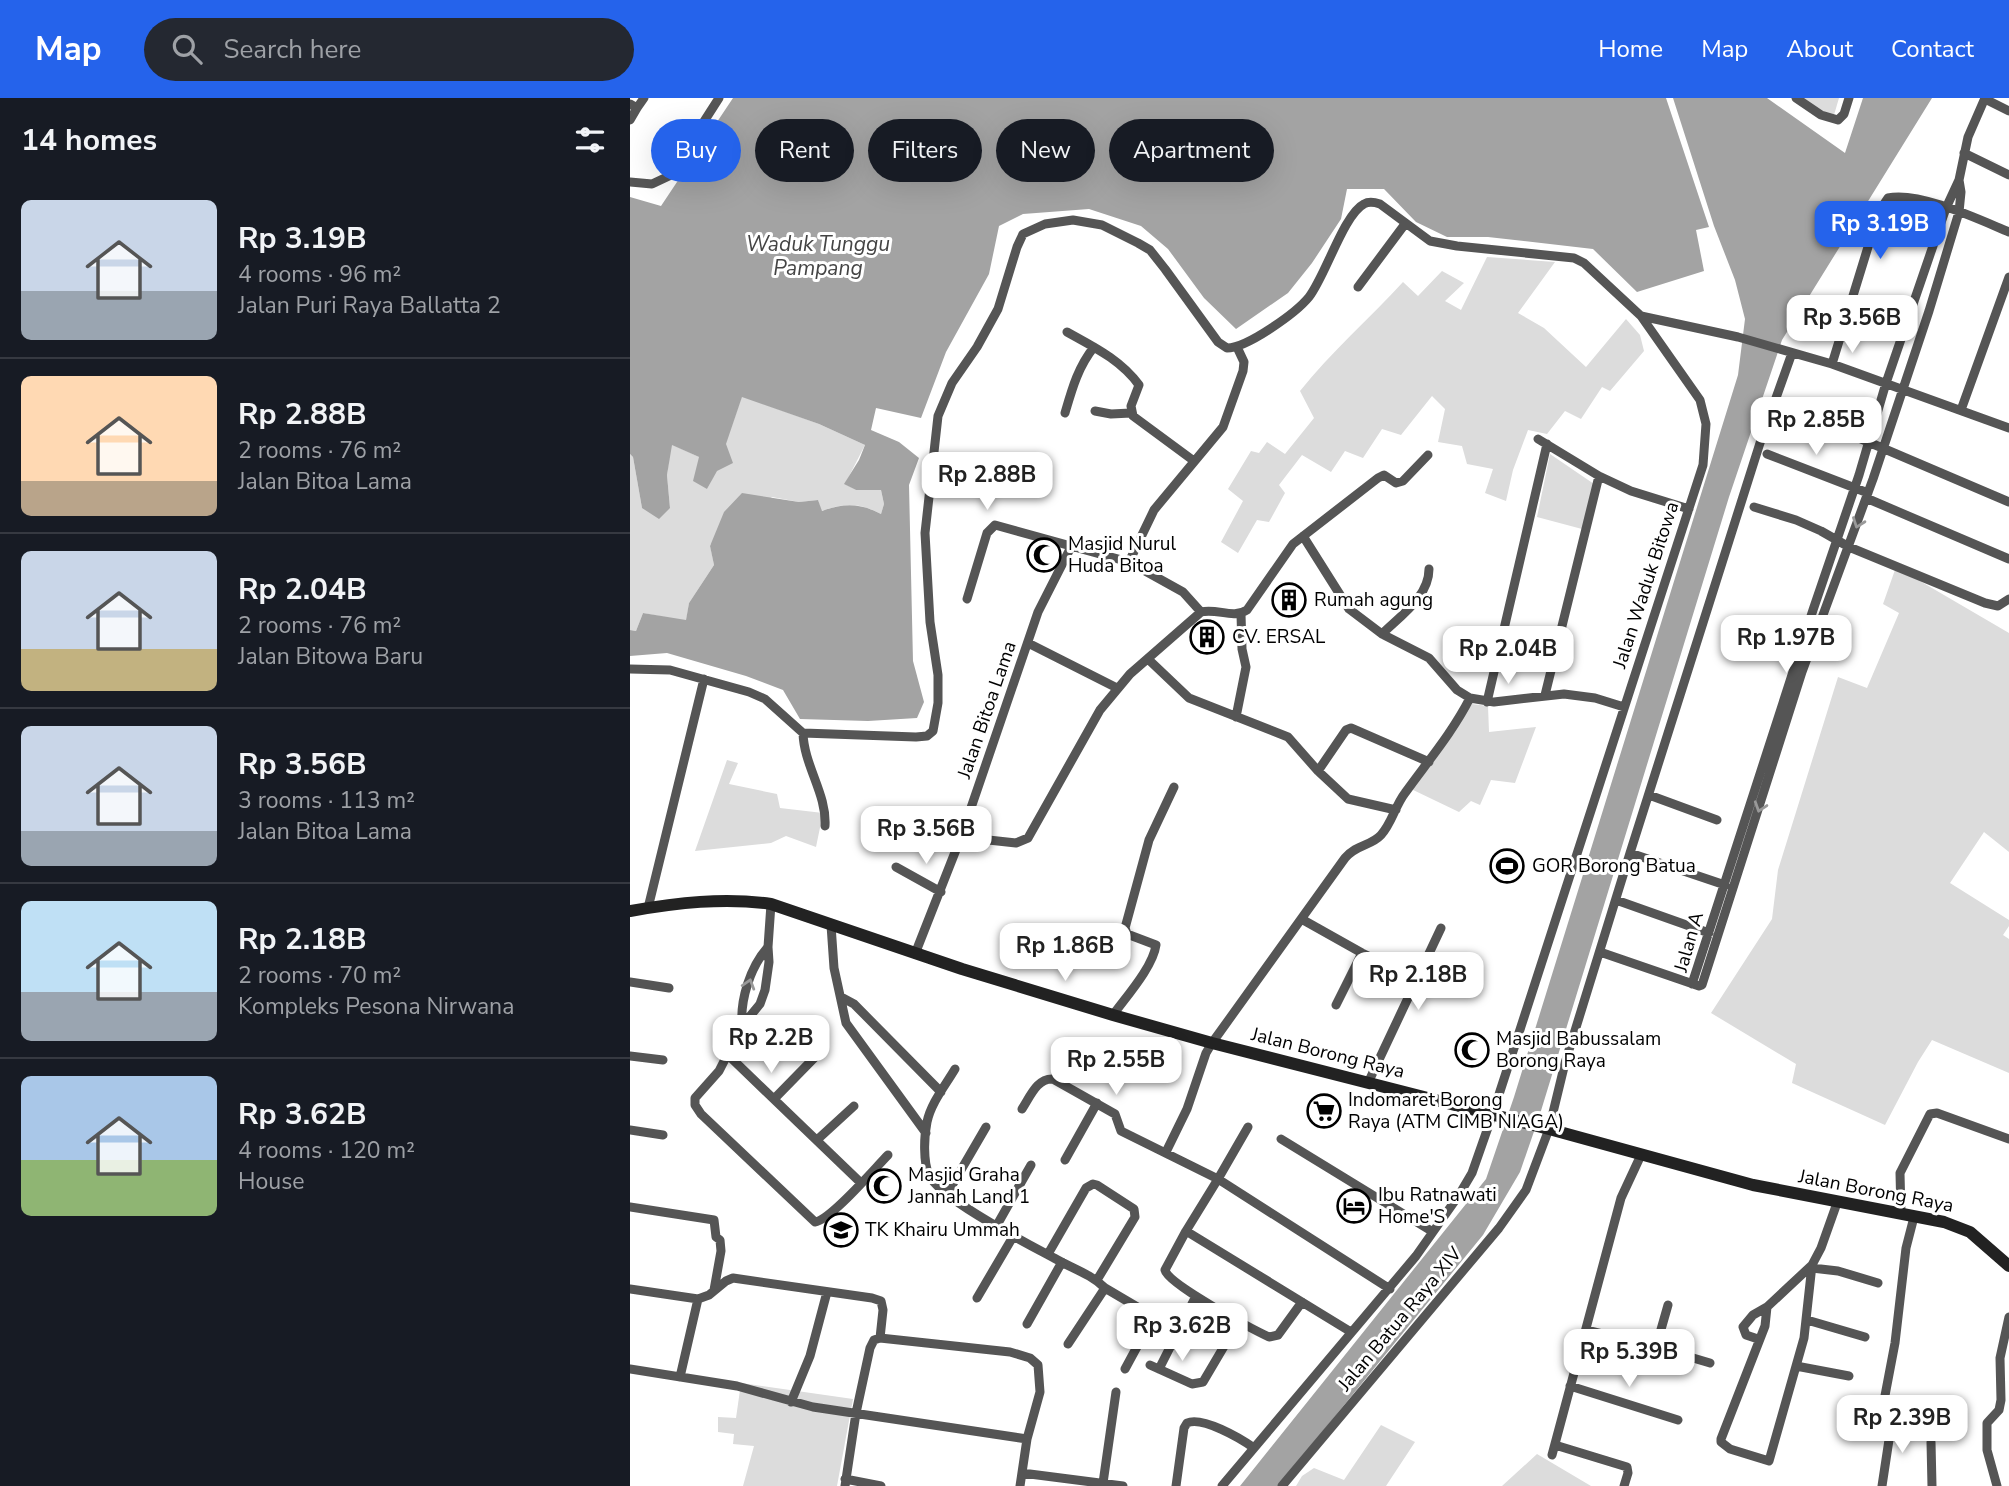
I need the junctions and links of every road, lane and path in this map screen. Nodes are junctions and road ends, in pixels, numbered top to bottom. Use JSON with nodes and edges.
{"nodes":[{"id":1,"x":644,"y":98,"type":"edge"},
{"id":2,"x":719,"y":98,"type":"edge"},
{"id":3,"x":1796,"y":98,"type":"edge"},
{"id":4,"x":1849,"y":98,"type":"edge"},
{"id":5,"x":1985,"y":98,"type":"edge"},
{"id":6,"x":634,"y":106,"type":"edge"},
{"id":7,"x":2009,"y":111,"type":"edge"},
{"id":8,"x":630,"y":120,"type":"edge"},
{"id":9,"x":1965,"y":152,"type":"junction"},
{"id":10,"x":2009,"y":175,"type":"edge"},
{"id":11,"x":1959,"y":180,"type":"junction"},
{"id":12,"x":630,"y":182,"type":"edge"},
{"id":13,"x":1946,"y":208,"type":"junction"},
{"id":14,"x":1959,"y":212,"type":"junction"},
{"id":15,"x":1405,"y":224,"type":"junction"},
{"id":16,"x":2009,"y":232,"type":"edge"},
{"id":17,"x":2009,"y":277,"type":"edge"},
{"id":18,"x":1358,"y":287,"type":"dead end"},
{"id":19,"x":1641,"y":316,"type":"junction"},
{"id":20,"x":1068,"y":332,"type":"dead end"},
{"id":21,"x":1094,"y":347,"type":"junction"},
{"id":22,"x":1237,"y":347,"type":"junction"},
{"id":23,"x":1790,"y":352,"type":"junction"},
{"id":24,"x":1832,"y":364,"type":"junction"},
{"id":25,"x":1893,"y":366,"type":"junction"},
{"id":26,"x":1908,"y":371,"type":"junction"},
{"id":27,"x":1886,"y":383,"type":"junction"},
{"id":28,"x":1902,"y":388,"type":"junction"},
{"id":29,"x":1961,"y":410,"type":"junction"},
{"id":30,"x":1095,"y":411,"type":"dead end"},
{"id":31,"x":1065,"y":413,"type":"dead end"},
{"id":32,"x":1130,"y":413,"type":"junction"},
{"id":33,"x":1805,"y":415,"type":"dead end"},
{"id":34,"x":2009,"y":428,"type":"edge"},
{"id":35,"x":1538,"y":439,"type":"dead end"},
{"id":36,"x":1869,"y":441,"type":"junction"},
{"id":37,"x":1547,"y":444,"type":"junction"},
{"id":38,"x":1883,"y":450,"type":"junction"},
{"id":39,"x":1766,"y":454,"type":"dead end"},
{"id":40,"x":1428,"y":455,"type":"dead end"},
{"id":41,"x":933,"y":461,"type":"junction"},
{"id":42,"x":1194,"y":461,"type":"junction"},
{"id":43,"x":1599,"y":476,"type":"junction"},
{"id":44,"x":1002,"y":487,"type":"dead end"},
{"id":45,"x":1855,"y":488,"type":"junction"},
{"id":46,"x":1867,"y":496,"type":"junction"},
{"id":47,"x":2009,"y":502,"type":"edge"},
{"id":48,"x":1754,"y":507,"type":"dead end"},
{"id":49,"x":1689,"y":509,"type":"junction"},
{"id":50,"x":1303,"y":536,"type":"junction"},
{"id":51,"x":1838,"y":540,"type":"junction"},
{"id":52,"x":1071,"y":547,"type":"junction"},
{"id":53,"x":1849,"y":547,"type":"junction"},
{"id":54,"x":2009,"y":559,"type":"edge"},
{"id":55,"x":1129,"y":562,"type":"junction"},
{"id":56,"x":1429,"y":569,"type":"dead end"},
{"id":57,"x":967,"y":599,"type":"dead end"},
{"id":58,"x":2009,"y":599,"type":"edge"},
{"id":59,"x":1201,"y":612,"type":"junction"},
{"id":60,"x":1241,"y":614,"type":"junction"},
{"id":61,"x":1382,"y":634,"type":"junction"},
{"id":62,"x":1028,"y":643,"type":"junction"},
{"id":63,"x":1149,"y":660,"type":"junction"},
{"id":64,"x":630,"y":668,"type":"edge"},
{"id":65,"x":1798,"y":671,"type":"junction"},
{"id":66,"x":704,"y":679,"type":"junction"},
{"id":67,"x":1117,"y":688,"type":"junction"},
{"id":68,"x":1545,"y":695,"type":"junction"},
{"id":69,"x":1470,"y":698,"type":"junction"},
{"id":70,"x":1487,"y":702,"type":"junction"},
{"id":71,"x":1624,"y":706,"type":"junction"},
{"id":72,"x":1236,"y":717,"type":"junction"},
{"id":73,"x":803,"y":733,"type":"junction"},
{"id":74,"x":1429,"y":762,"type":"junction"},
{"id":75,"x":1318,"y":771,"type":"junction"},
{"id":76,"x":1174,"y":787,"type":"dead end"},
{"id":77,"x":1649,"y":795,"type":"junction"},
{"id":78,"x":1396,"y":810,"type":"junction"},
{"id":79,"x":1717,"y":820,"type":"dead end"},
{"id":80,"x":825,"y":826,"type":"dead end"},
{"id":81,"x":961,"y":837,"type":"junction"},
{"id":82,"x":1630,"y":853,"type":"junction"},
{"id":83,"x":1739,"y":858,"type":"junction"},
{"id":84,"x":896,"y":867,"type":"dead end"},
{"id":85,"x":1725,"y":885,"type":"junction"},
{"id":86,"x":941,"y":892,"type":"junction"},
{"id":87,"x":1616,"y":900,"type":"junction"},
{"id":88,"x":771,"y":904,"type":"junction"},
{"id":89,"x":648,"y":908,"type":"junction"},
{"id":90,"x":630,"y":911,"type":"edge"},
{"id":91,"x":1305,"y":921,"type":"dead end"},
{"id":92,"x":831,"y":925,"type":"junction"},
{"id":93,"x":1441,"y":928,"type":"dead end"},
{"id":94,"x":1709,"y":933,"type":"junction"},
{"id":95,"x":768,"y":947,"type":"junction"},
{"id":96,"x":1362,"y":953,"type":"junction"},
{"id":97,"x":1600,"y":953,"type":"junction"},
{"id":98,"x":915,"y":954,"type":"junction"},
{"id":99,"x":1417,"y":979,"type":"junction"},
{"id":100,"x":630,"y":982,"type":"edge"},
{"id":101,"x":1692,"y":984,"type":"junction"},
{"id":102,"x":669,"y":988,"type":"dead end"},
{"id":103,"x":841,"y":996,"type":"junction"},
{"id":104,"x":1336,"y":1005,"type":"dead end"},
{"id":105,"x":1113,"y":1015,"type":"junction"},
{"id":106,"x":742,"y":1026,"type":"junction"},
{"id":107,"x":1212,"y":1043,"type":"junction"},
{"id":108,"x":818,"y":1054,"type":"dead end"},
{"id":109,"x":729,"y":1055,"type":"junction"},
{"id":110,"x":630,"y":1056,"type":"edge"},
{"id":111,"x":663,"y":1060,"type":"dead end"},
{"id":112,"x":955,"y":1069,"type":"dead end"},
{"id":113,"x":1368,"y":1083,"type":"junction"},
{"id":114,"x":941,"y":1093,"type":"junction"},
{"id":115,"x":774,"y":1099,"type":"junction"},
{"id":116,"x":1097,"y":1103,"type":"junction"},
{"id":117,"x":854,"y":1106,"type":"dead end"},
{"id":118,"x":1021,"y":1109,"type":"dead end"},
{"id":119,"x":1495,"y":1117,"type":"junction"},
{"id":120,"x":986,"y":1127,"type":"dead end"},
{"id":121,"x":1248,"y":1127,"type":"dead end"},
{"id":122,"x":1544,"y":1128,"type":"junction"},
{"id":123,"x":630,"y":1130,"type":"edge"},
{"id":124,"x":926,"y":1133,"type":"junction"},
{"id":125,"x":663,"y":1135,"type":"dead end"},
{"id":126,"x":818,"y":1139,"type":"junction"},
{"id":127,"x":1281,"y":1139,"type":"dead end"},
{"id":128,"x":2009,"y":1139,"type":"edge"},
{"id":129,"x":1166,"y":1152,"type":"junction"},
{"id":130,"x":888,"y":1155,"type":"dead end"},
{"id":131,"x":1641,"y":1155,"type":"junction"},
{"id":132,"x":1065,"y":1160,"type":"dead end"},
{"id":133,"x":1031,"y":1165,"type":"dead end"},
{"id":134,"x":1218,"y":1180,"type":"junction"},
{"id":135,"x":861,"y":1182,"type":"junction"},
{"id":136,"x":947,"y":1194,"type":"junction"},
{"id":137,"x":1837,"y":1203,"type":"junction"},
{"id":138,"x":630,"y":1207,"type":"edge"},
{"id":139,"x":1908,"y":1215,"type":"junction"},
{"id":140,"x":997,"y":1225,"type":"junction"},
{"id":141,"x":1186,"y":1231,"type":"junction"},
{"id":142,"x":1433,"y":1232,"type":"junction"},
{"id":143,"x":1014,"y":1236,"type":"junction"},
{"id":144,"x":1048,"y":1254,"type":"junction"},
{"id":145,"x":1062,"y":1262,"type":"junction"},
{"id":146,"x":1812,"y":1266,"type":"junction"},
{"id":147,"x":2009,"y":1266,"type":"edge"},
{"id":148,"x":1097,"y":1280,"type":"junction"},
{"id":149,"x":1878,"y":1283,"type":"dead end"},
{"id":150,"x":1105,"y":1288,"type":"junction"},
{"id":151,"x":630,"y":1289,"type":"edge"},
{"id":152,"x":1390,"y":1289,"type":"junction"},
{"id":153,"x":714,"y":1290,"type":"junction"},
{"id":154,"x":827,"y":1292,"type":"junction"},
{"id":155,"x":1196,"y":1296,"type":"junction"},
{"id":156,"x":977,"y":1298,"type":"dead end"},
{"id":157,"x":698,"y":1299,"type":"junction"},
{"id":158,"x":1302,"y":1302,"type":"junction"},
{"id":159,"x":1668,"y":1305,"type":"dead end"},
{"id":160,"x":1767,"y":1307,"type":"junction"},
{"id":161,"x":2009,"y":1317,"type":"edge"},
{"id":162,"x":1807,"y":1320,"type":"junction"},
{"id":163,"x":1239,"y":1321,"type":"junction"},
{"id":164,"x":1027,"y":1324,"type":"dead end"},
{"id":165,"x":1587,"y":1330,"type":"junction"},
{"id":166,"x":1352,"y":1332,"type":"junction"},
{"id":167,"x":1865,"y":1337,"type":"dead end"},
{"id":168,"x":880,"y":1338,"type":"junction"},
{"id":169,"x":1758,"y":1339,"type":"junction"},
{"id":170,"x":1068,"y":1344,"type":"dead end"},
{"id":171,"x":1656,"y":1347,"type":"junction"},
{"id":172,"x":1710,"y":1363,"type":"dead end"},
{"id":173,"x":1150,"y":1365,"type":"dead end"},
{"id":174,"x":1796,"y":1366,"type":"junction"},
{"id":175,"x":630,"y":1369,"type":"edge"},
{"id":176,"x":1125,"y":1369,"type":"dead end"},
{"id":177,"x":1159,"y":1369,"type":"junction"},
{"id":178,"x":1849,"y":1376,"type":"dead end"},
{"id":179,"x":680,"y":1377,"type":"junction"},
{"id":180,"x":1570,"y":1386,"type":"junction"},
{"id":181,"x":1116,"y":1392,"type":"dead end"},
{"id":182,"x":791,"y":1402,"type":"junction"},
{"id":183,"x":1883,"y":1406,"type":"dead end"},
{"id":184,"x":856,"y":1413,"type":"junction"},
{"id":185,"x":1678,"y":1420,"type":"dead end"},
{"id":186,"x":1892,"y":1420,"type":"dead end"},
{"id":187,"x":1027,"y":1439,"type":"junction"},
{"id":188,"x":1931,"y":1442,"type":"dead end"},
{"id":189,"x":1254,"y":1448,"type":"junction"},
{"id":190,"x":1022,"y":1473,"type":"junction"},
{"id":191,"x":845,"y":1482,"type":"edge"},
{"id":192,"x":1103,"y":1483,"type":"junction"},
{"id":193,"x":881,"y":1486,"type":"edge"},
{"id":194,"x":1020,"y":1486,"type":"edge"},
{"id":195,"x":1123,"y":1486,"type":"edge"},
{"id":196,"x":1176,"y":1486,"type":"edge"},
{"id":197,"x":1222,"y":1486,"type":"edge"},
{"id":198,"x":1282,"y":1486,"type":"edge"},
{"id":199,"x":1624,"y":1486,"type":"edge"},
{"id":200,"x":1882,"y":1486,"type":"edge"},
{"id":201,"x":1932,"y":1486,"type":"edge"},
{"id":202,"x":1997,"y":1486,"type":"edge"}],
"edges":[{"from":1,"to":6,"type":"street"},
{"from":2,"to":12,"type":"street"},
{"from":3,"to":4,"type":"street"},
{"from":5,"to":7,"type":"street"},
{"from":5,"to":9,"type":"street"},
{"from":6,"to":8,"type":"street"},
{"from":9,"to":10,"type":"street"},
{"from":9,"to":11,"type":"street"},
{"from":11,"to":13,"type":"street","name":"Jalan A"},
{"from":11,"to":14,"type":"street","name":"Jalan A"},
{"from":13,"to":14,"type":"street"},
{"from":13,"to":24,"type":"street"},
{"from":13,"to":25,"type":"street","name":"Jalan A"},
{"from":14,"to":16,"type":"street"},
{"from":14,"to":26,"type":"street","name":"Jalan A"},
{"from":15,"to":18,"type":"street"},
{"from":15,"to":19,"type":"street","name":"Jalan Waduk Bitowa"},
{"from":15,"to":22,"type":"street","name":"Jalan Waduk Bitowa"},
{"from":17,"to":29,"type":"street"},
{"from":19,"to":23,"type":"street"},
{"from":19,"to":49,"type":"street","name":"Jalan Waduk Bitowa"},
{"from":20,"to":21,"type":"street"},
{"from":21,"to":31,"type":"street"},
{"from":21,"to":32,"type":"street"},
{"from":22,"to":41,"type":"street"},
{"from":22,"to":42,"type":"street"},
{"from":23,"to":24,"type":"street"},
{"from":23,"to":77,"type":"street","name":"Jalan Batua Raya XIV"},
{"from":24,"to":27,"type":"street"},
{"from":25,"to":26,"type":"street"},
{"from":25,"to":27,"type":"street","name":"Jalan A"},
{"from":26,"to":28,"type":"street","name":"Jalan A"},
{"from":27,"to":28,"type":"street"},
{"from":27,"to":36,"type":"street","name":"Jalan A"},
{"from":28,"to":29,"type":"street"},
{"from":28,"to":38,"type":"street","name":"Jalan A"},
{"from":29,"to":34,"type":"street"},
{"from":30,"to":32,"type":"street"},
{"from":32,"to":42,"type":"street"},
{"from":33,"to":36,"type":"street"},
{"from":35,"to":37,"type":"street"},
{"from":36,"to":38,"type":"street"},
{"from":36,"to":45,"type":"street","name":"Jalan A"},
{"from":37,"to":43,"type":"street"},
{"from":37,"to":70,"type":"street"},
{"from":38,"to":46,"type":"street","name":"Jalan A"},
{"from":38,"to":47,"type":"street"},
{"from":39,"to":45,"type":"street"},
{"from":40,"to":50,"type":"street"},
{"from":41,"to":44,"type":"street"},
{"from":41,"to":73,"type":"street"},
{"from":42,"to":55,"type":"street"},
{"from":43,"to":49,"type":"street"},
{"from":43,"to":68,"type":"street"},
{"from":45,"to":46,"type":"street"},
{"from":45,"to":51,"type":"street","name":"Jalan A"},
{"from":46,"to":53,"type":"street","name":"Jalan A","one_way":true},
{"from":46,"to":54,"type":"street"},
{"from":48,"to":51,"type":"street"},
{"from":49,"to":71,"type":"street","name":"Jalan Waduk Bitowa"},
{"from":50,"to":60,"type":"street"},
{"from":50,"to":61,"type":"street"},
{"from":51,"to":53,"type":"street"},
{"from":51,"to":65,"type":"street","name":"Jalan A"},
{"from":52,"to":55,"type":"street"},
{"from":52,"to":57,"type":"street"},
{"from":52,"to":62,"type":"street","name":"Jalan Bitoa Lama"},
{"from":53,"to":58,"type":"street"},
{"from":53,"to":65,"type":"street","name":"Jalan A"},
{"from":55,"to":59,"type":"street"},
{"from":56,"to":61,"type":"street"},
{"from":59,"to":60,"type":"street"},
{"from":59,"to":63,"type":"street"},
{"from":60,"to":72,"type":"street"},
{"from":61,"to":69,"type":"street"},
{"from":62,"to":67,"type":"street"},
{"from":62,"to":81,"type":"street","name":"Jalan Bitoa Lama"},
{"from":63,"to":67,"type":"street"},
{"from":63,"to":72,"type":"street"},
{"from":64,"to":66,"type":"street"},
{"from":65,"to":83,"type":"street","name":"Jalan A"},
{"from":66,"to":73,"type":"street"},
{"from":66,"to":89,"type":"street"},
{"from":67,"to":81,"type":"street"},
{"from":68,"to":70,"type":"street"},
{"from":68,"to":71,"type":"street"},
{"from":69,"to":70,"type":"street"},
{"from":69,"to":74,"type":"street"},
{"from":71,"to":119,"type":"street","name":"Jalan Waduk Bitowa"},
{"from":72,"to":75,"type":"street"},
{"from":73,"to":80,"type":"street"},
{"from":74,"to":75,"type":"street"},
{"from":74,"to":78,"type":"street"},
{"from":75,"to":78,"type":"street"},
{"from":76,"to":105,"type":"street"},
{"from":77,"to":79,"type":"street"},
{"from":77,"to":82,"type":"street","name":"Jalan Batua Raya XIV"},
{"from":78,"to":107,"type":"street"},
{"from":81,"to":86,"type":"street","name":"Jalan Bitoa Lama"},
{"from":82,"to":85,"type":"street"},
{"from":82,"to":87,"type":"street","name":"Jalan Batua Raya XIV"},
{"from":83,"to":85,"type":"street","name":"Jalan A"},
{"from":83,"to":101,"type":"street","name":"Jalan A"},
{"from":84,"to":86,"type":"street"},
{"from":85,"to":94,"type":"street","name":"Jalan A"},
{"from":86,"to":98,"type":"street","name":"Jalan Bitoa Lama"},
{"from":87,"to":94,"type":"street"},
{"from":87,"to":97,"type":"street","name":"Jalan Batua Raya XIV"},
{"from":88,"to":89,"type":"main road","name":"Jalan Borong Raya"},
{"from":88,"to":92,"type":"main road","name":"Jalan Borong Raya"},
{"from":88,"to":95,"type":"street"},
{"from":89,"to":90,"type":"main road","name":"Jalan Borong Raya"},
{"from":91,"to":96,"type":"street"},
{"from":92,"to":98,"type":"main road","name":"Jalan Borong Raya"},
{"from":92,"to":103,"type":"street"},
{"from":93,"to":99,"type":"street"},
{"from":94,"to":101,"type":"street","name":"Jalan A"},
{"from":106,"to":95,"type":"street","one_way":true},
{"from":95,"to":106,"type":"street"},
{"from":96,"to":99,"type":"street"},
{"from":96,"to":104,"type":"street"},
{"from":97,"to":101,"type":"street"},
{"from":97,"to":122,"type":"street","name":"Jalan Batua Raya XIV"},
{"from":98,"to":105,"type":"main road","name":"Jalan Borong Raya"},
{"from":99,"to":113,"type":"street"},
{"from":100,"to":102,"type":"street"},
{"from":103,"to":114,"type":"street"},
{"from":103,"to":124,"type":"street"},
{"from":105,"to":107,"type":"main road","name":"Jalan Borong Raya"},
{"from":106,"to":109,"type":"street"},
{"from":107,"to":113,"type":"main road","name":"Jalan Borong Raya"},
{"from":107,"to":129,"type":"street"},
{"from":108,"to":115,"type":"street"},
{"from":109,"to":115,"type":"street"},
{"from":109,"to":135,"type":"street"},
{"from":110,"to":111,"type":"street"},
{"from":112,"to":114,"type":"street"},
{"from":113,"to":119,"type":"main road","name":"Jalan Borong Raya"},
{"from":114,"to":124,"type":"street"},
{"from":115,"to":126,"type":"street"},
{"from":116,"to":118,"type":"street"},
{"from":116,"to":129,"type":"street"},
{"from":116,"to":132,"type":"street"},
{"from":117,"to":126,"type":"street"},
{"from":119,"to":122,"type":"main road","name":"Jalan Borong Raya"},
{"from":119,"to":142,"type":"street","name":"Jalan Waduk Bitowa"},
{"from":120,"to":136,"type":"street"},
{"from":121,"to":134,"type":"street"},
{"from":122,"to":131,"type":"main road","name":"Jalan Borong Raya"},
{"from":122,"to":198,"type":"street","name":"Jalan Batua Raya XIV"},
{"from":123,"to":125,"type":"street"},
{"from":124,"to":136,"type":"street"},
{"from":126,"to":135,"type":"street"},
{"from":127,"to":142,"type":"street"},
{"from":128,"to":139,"type":"street"},
{"from":129,"to":134,"type":"street"},
{"from":130,"to":135,"type":"street"},
{"from":131,"to":137,"type":"main road","name":"Jalan Borong Raya"},
{"from":131,"to":165,"type":"street"},
{"from":133,"to":140,"type":"street"},
{"from":134,"to":141,"type":"street"},
{"from":134,"to":152,"type":"street"},
{"from":136,"to":140,"type":"street"},
{"from":137,"to":139,"type":"main road","name":"Jalan Borong Raya"},
{"from":137,"to":146,"type":"street"},
{"from":138,"to":153,"type":"street"},
{"from":139,"to":147,"type":"main road","name":"Jalan Borong Raya"},
{"from":139,"to":183,"type":"street"},
{"from":140,"to":143,"type":"street"},
{"from":141,"to":155,"type":"street"},
{"from":141,"to":158,"type":"street"},
{"from":142,"to":152,"type":"street","name":"Jalan Waduk Bitowa"},
{"from":143,"to":144,"type":"street"},
{"from":143,"to":156,"type":"street"},
{"from":144,"to":145,"type":"street"},
{"from":144,"to":148,"type":"street"},
{"from":145,"to":148,"type":"street"},
{"from":145,"to":164,"type":"street"},
{"from":146,"to":149,"type":"street"},
{"from":146,"to":160,"type":"street"},
{"from":146,"to":162,"type":"street"},
{"from":148,"to":150,"type":"street"},
{"from":150,"to":170,"type":"street"},
{"from":150,"to":176,"type":"street"},
{"from":151,"to":157,"type":"street"},
{"from":152,"to":166,"type":"street","name":"Jalan Waduk Bitowa"},
{"from":153,"to":154,"type":"street"},
{"from":153,"to":157,"type":"street"},
{"from":154,"to":168,"type":"street"},
{"from":154,"to":182,"type":"street"},
{"from":155,"to":163,"type":"street"},
{"from":155,"to":177,"type":"street"},
{"from":157,"to":179,"type":"street"},
{"from":158,"to":163,"type":"street"},
{"from":158,"to":166,"type":"street"},
{"from":159,"to":171,"type":"street"},
{"from":160,"to":169,"type":"street"},
{"from":160,"to":169,"type":"street"},
{"from":161,"to":202,"type":"street"},
{"from":162,"to":167,"type":"street"},
{"from":162,"to":174,"type":"street"},
{"from":163,"to":177,"type":"street"},
{"from":165,"to":171,"type":"street"},
{"from":165,"to":180,"type":"street"},
{"from":166,"to":189,"type":"street","name":"Jalan Waduk Bitowa"},
{"from":168,"to":184,"type":"street"},
{"from":168,"to":187,"type":"street"},
{"from":169,"to":174,"type":"street"},
{"from":171,"to":172,"type":"street"},
{"from":173,"to":177,"type":"street"},
{"from":174,"to":178,"type":"street"},
{"from":175,"to":179,"type":"street"},
{"from":179,"to":182,"type":"street"},
{"from":180,"to":185,"type":"street"},
{"from":180,"to":199,"type":"street"},
{"from":181,"to":192,"type":"street"},
{"from":182,"to":184,"type":"street"},
{"from":184,"to":187,"type":"street"},
{"from":184,"to":191,"type":"street"},
{"from":186,"to":200,"type":"street"},
{"from":187,"to":190,"type":"street"},
{"from":188,"to":201,"type":"street"},
{"from":189,"to":196,"type":"street"},
{"from":189,"to":197,"type":"street","name":"Jalan Waduk Bitowa"},
{"from":190,"to":192,"type":"street"},
{"from":190,"to":194,"type":"street"},
{"from":191,"to":193,"type":"street"},
{"from":192,"to":195,"type":"street"}]}
